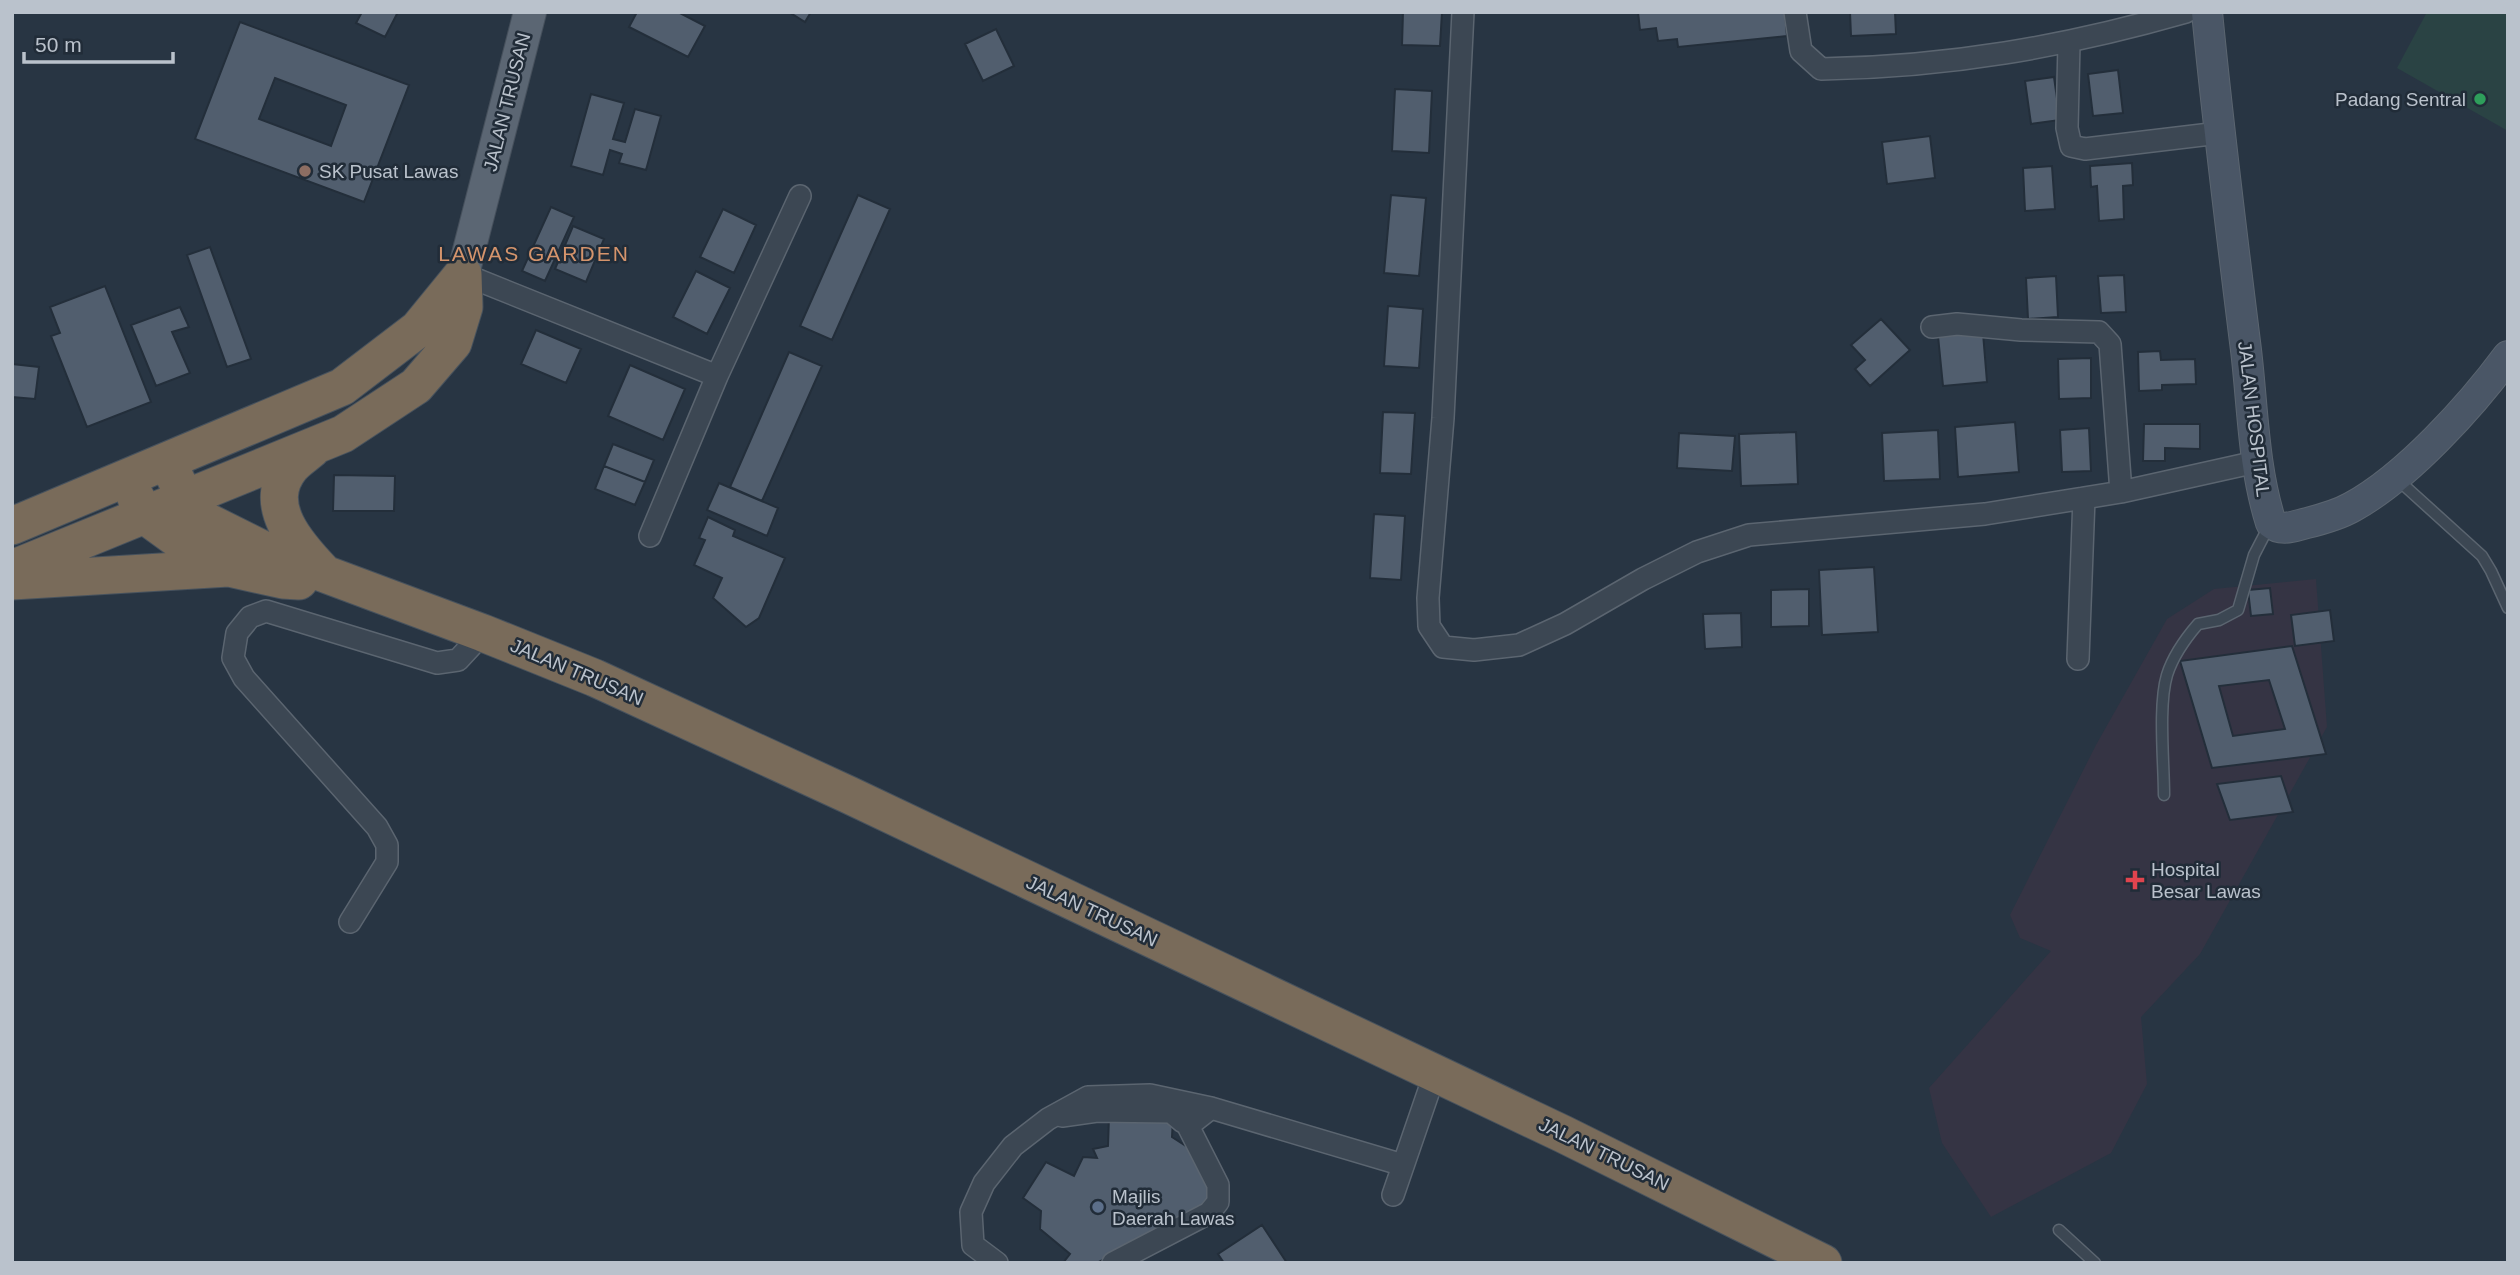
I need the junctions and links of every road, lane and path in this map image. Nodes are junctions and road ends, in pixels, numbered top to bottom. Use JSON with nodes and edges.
{"nodes":[{"id":1,"x":530,"y":12,"type":"edge"},
{"id":2,"x":1464,"y":12,"type":"edge"},
{"id":3,"x":1795,"y":12,"type":"edge"},
{"id":4,"x":2186,"y":12,"type":"edge"},
{"id":5,"x":2207,"y":12,"type":"edge"},
{"id":6,"x":2069,"y":43,"type":"junction"},
{"id":7,"x":2219,"y":133,"type":"junction"},
{"id":8,"x":800,"y":196,"type":"dead end"},
{"id":9,"x":463,"y":274,"type":"junction"},
{"id":10,"x":1932,"y":327,"type":"dead end"},
{"id":11,"x":2508,"y":356,"type":"edge"},
{"id":12,"x":717,"y":376,"type":"junction"},
{"id":13,"x":318,"y":443,"type":"junction"},
{"id":14,"x":167,"y":461,"type":"junction"},
{"id":15,"x":2256,"y":461,"type":"junction"},
{"id":16,"x":126,"y":477,"type":"junction"},
{"id":17,"x":2395,"y":477,"type":"junction"},
{"id":18,"x":2121,"y":492,"type":"junction"},
{"id":19,"x":185,"y":498,"type":"junction"},
{"id":20,"x":2084,"y":498,"type":"junction"},
{"id":21,"x":143,"y":514,"type":"junction"},
{"id":22,"x":2270,"y":523,"type":"junction"},
{"id":23,"x":12,"y":526,"type":"edge"},
{"id":24,"x":650,"y":536,"type":"dead end"},
{"id":25,"x":229,"y":568,"type":"junction"},
{"id":26,"x":12,"y":569,"type":"edge"},
{"id":27,"x":337,"y":579,"type":"junction"},
{"id":28,"x":12,"y":581,"type":"edge"},
{"id":29,"x":2508,"y":608,"type":"edge"},
{"id":30,"x":483,"y":633,"type":"junction"},
{"id":31,"x":2078,"y":659,"type":"dead end"},
{"id":32,"x":2164,"y":795,"type":"dead end"},
{"id":33,"x":350,"y":922,"type":"dead end"},
{"id":34,"x":1435,"y":1073,"type":"junction"},
{"id":35,"x":1211,"y":1108,"type":"junction"},
{"id":36,"x":1048,"y":1119,"type":"junction"},
{"id":37,"x":1188,"y":1125,"type":"junction"},
{"id":38,"x":1404,"y":1165,"type":"junction"},
{"id":39,"x":1393,"y":1195,"type":"dead end"},
{"id":40,"x":2059,"y":1230,"type":"dead end"},
{"id":41,"x":997,"y":1263,"type":"edge"},
{"id":42,"x":1113,"y":1263,"type":"edge"},
{"id":43,"x":1823,"y":1263,"type":"edge"},
{"id":44,"x":2095,"y":1263,"type":"edge"}],
"edges":[{"from":1,"to":9,"type":"main road","name":"JALAN TRUSAN"},
{"from":2,"to":20,"type":"street"},
{"from":3,"to":6,"type":"street"},
{"from":4,"to":6,"type":"street"},
{"from":5,"to":7,"type":"street","name":"JALAN HOSPITAL"},
{"from":6,"to":7,"type":"street"},
{"from":7,"to":15,"type":"street","name":"JALAN HOSPITAL"},
{"from":8,"to":12,"type":"street"},
{"from":9,"to":12,"type":"street"},
{"from":9,"to":13,"type":"highway","name":"JALAN TRUSAN"},
{"from":9,"to":14,"type":"highway","name":"JALAN TRUSAN"},
{"from":10,"to":18,"type":"street"},
{"from":11,"to":17,"type":"street","name":"JALAN HOSPITAL"},
{"from":12,"to":24,"type":"street"},
{"from":13,"to":19,"type":"highway","name":"JALAN TRUSAN"},
{"from":13,"to":27,"type":"highway"},
{"from":14,"to":16,"type":"highway","name":"JALAN TRUSAN"},
{"from":14,"to":19,"type":"highway","name":"JALAN TRUSAN"},
{"from":15,"to":18,"type":"street"},
{"from":15,"to":22,"type":"street","name":"JALAN HOSPITAL"},
{"from":16,"to":21,"type":"highway","name":"JALAN TRUSAN"},
{"from":16,"to":23,"type":"highway","name":"JALAN TRUSAN"},
{"from":17,"to":22,"type":"street","name":"JALAN HOSPITAL"},
{"from":17,"to":29,"type":"lane"},
{"from":18,"to":20,"type":"street"},
{"from":19,"to":21,"type":"highway","name":"JALAN TRUSAN"},
{"from":19,"to":27,"type":"highway","name":"JALAN TRUSAN"},
{"from":20,"to":31,"type":"street"},
{"from":21,"to":25,"type":"highway","name":"JALAN TRUSAN"},
{"from":21,"to":26,"type":"highway","name":"JALAN TRUSAN"},
{"from":22,"to":32,"type":"lane"},
{"from":25,"to":27,"type":"highway","name":"JALAN TRUSAN"},
{"from":25,"to":28,"type":"highway"},
{"from":27,"to":30,"type":"highway","name":"JALAN TRUSAN"},
{"from":30,"to":33,"type":"street"},
{"from":30,"to":34,"type":"highway","name":"JALAN TRUSAN"},
{"from":34,"to":38,"type":"street"},
{"from":34,"to":43,"type":"highway","name":"JALAN TRUSAN"},
{"from":35,"to":36,"type":"street"},
{"from":35,"to":37,"type":"street"},
{"from":35,"to":38,"type":"street"},
{"from":36,"to":37,"type":"street"},
{"from":36,"to":41,"type":"street"},
{"from":37,"to":42,"type":"street"},
{"from":38,"to":39,"type":"street"},
{"from":40,"to":44,"type":"lane"}]}
